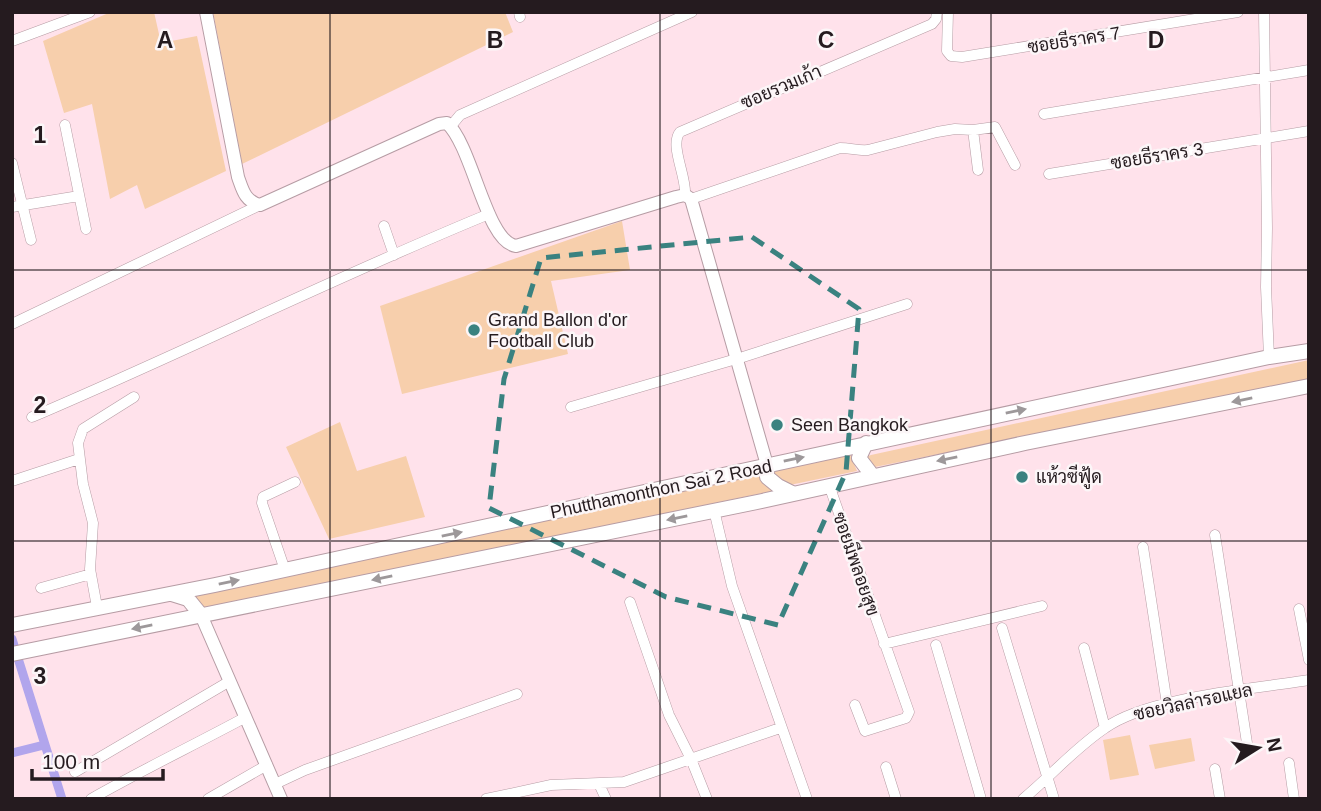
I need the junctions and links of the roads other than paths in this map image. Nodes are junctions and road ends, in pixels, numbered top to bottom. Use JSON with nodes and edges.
{"nodes":[{"id":1,"x":90,"y":12,"type":"edge"},
{"id":2,"x":206,"y":12,"type":"edge"},
{"id":3,"x":692,"y":12,"type":"edge"},
{"id":4,"x":937,"y":12,"type":"edge"},
{"id":5,"x":947,"y":12,"type":"edge"},
{"id":6,"x":1238,"y":12,"type":"edge"},
{"id":7,"x":1264,"y":12,"type":"edge"},
{"id":8,"x":12,"y":41,"type":"edge"},
{"id":9,"x":1309,"y":70,"type":"edge"},
{"id":10,"x":1264,"y":77,"type":"junction"},
{"id":11,"x":1044,"y":114,"type":"dead end"},
{"id":12,"x":65,"y":125,"type":"dead end"},
{"id":13,"x":451,"y":126,"type":"junction"},
{"id":14,"x":974,"y":130,"type":"junction"},
{"id":15,"x":1309,"y":131,"type":"edge"},
{"id":16,"x":1265,"y":140,"type":"junction"},
{"id":17,"x":12,"y":163,"type":"edge"},
{"id":18,"x":1015,"y":165,"type":"dead end"},
{"id":19,"x":978,"y":170,"type":"dead end"},
{"id":20,"x":1049,"y":174,"type":"dead end"},
{"id":21,"x":79,"y":196,"type":"junction"},
{"id":22,"x":688,"y":197,"type":"junction"},
{"id":23,"x":260,"y":205,"type":"junction"},
{"id":24,"x":17,"y":206,"type":"edge"},
{"id":25,"x":489,"y":214,"type":"junction"},
{"id":26,"x":384,"y":226,"type":"dead end"},
{"id":27,"x":86,"y":229,"type":"dead end"},
{"id":28,"x":31,"y":240,"type":"dead end"},
{"id":29,"x":394,"y":255,"type":"junction"},
{"id":30,"x":907,"y":304,"type":"dead end"},
{"id":31,"x":12,"y":324,"type":"edge"},
{"id":32,"x":1309,"y":351,"type":"edge"},
{"id":33,"x":1269,"y":357,"type":"junction"},
{"id":34,"x":738,"y":359,"type":"junction"},
{"id":35,"x":1309,"y":386,"type":"edge"},
{"id":36,"x":134,"y":397,"type":"dead end"},
{"id":37,"x":571,"y":407,"type":"dead end"},
{"id":38,"x":32,"y":417,"type":"dead end"},
{"id":39,"x":866,"y":443,"type":"junction"},
{"id":40,"x":79,"y":459,"type":"junction"},
{"id":41,"x":767,"y":465,"type":"junction"},
{"id":42,"x":872,"y":475,"type":"junction"},
{"id":43,"x":12,"y":481,"type":"edge"},
{"id":44,"x":295,"y":482,"type":"dead end"},
{"id":45,"x":829,"y":485,"type":"junction"},
{"id":46,"x":792,"y":493,"type":"junction"},
{"id":47,"x":713,"y":510,"type":"junction"},
{"id":48,"x":1215,"y":535,"type":"dead end"},
{"id":49,"x":1143,"y":547,"type":"dead end"},
{"id":50,"x":285,"y":570,"type":"junction"},
{"id":51,"x":91,"y":574,"type":"junction"},
{"id":52,"x":41,"y":588,"type":"dead end"},
{"id":53,"x":170,"y":594,"type":"junction"},
{"id":54,"x":630,"y":602,"type":"dead end"},
{"id":55,"x":1042,"y":606,"type":"dead end"},
{"id":56,"x":99,"y":607,"type":"junction"},
{"id":57,"x":1300,"y":609,"type":"dead end"},
{"id":58,"x":201,"y":615,"type":"junction"},
{"id":59,"x":12,"y":625,"type":"edge"},
{"id":60,"x":1002,"y":628,"type":"dead end"},
{"id":61,"x":104,"y":634,"type":"junction"},
{"id":62,"x":884,"y":644,"type":"junction"},
{"id":63,"x":936,"y":645,"type":"dead end"},
{"id":64,"x":1084,"y":648,"type":"dead end"},
{"id":65,"x":12,"y":654,"type":"edge"},
{"id":66,"x":1309,"y":660,"type":"edge"},
{"id":67,"x":1309,"y":680,"type":"edge"},
{"id":68,"x":230,"y":681,"type":"junction"},
{"id":69,"x":1239,"y":691,"type":"junction"},
{"id":70,"x":517,"y":694,"type":"dead end"},
{"id":71,"x":1167,"y":704,"type":"junction"},
{"id":72,"x":855,"y":705,"type":"dead end"},
{"id":73,"x":246,"y":718,"type":"junction"},
{"id":74,"x":780,"y":728,"type":"junction"},
{"id":75,"x":1105,"y":728,"type":"junction"},
{"id":76,"x":1247,"y":743,"type":"dead end"},
{"id":77,"x":691,"y":759,"type":"junction"},
{"id":78,"x":1289,"y":763,"type":"dead end"},
{"id":79,"x":267,"y":765,"type":"junction"},
{"id":80,"x":886,"y":767,"type":"dead end"},
{"id":81,"x":1215,"y":769,"type":"dead end"},
{"id":82,"x":75,"y":772,"type":"dead end"},
{"id":83,"x":1048,"y":779,"type":"junction"},
{"id":84,"x":275,"y":784,"type":"junction"},
{"id":85,"x":599,"y":784,"type":"junction"},
{"id":86,"x":91,"y":799,"type":"edge"},
{"id":87,"x":208,"y":799,"type":"edge"},
{"id":88,"x":281,"y":799,"type":"edge"},
{"id":89,"x":486,"y":799,"type":"edge"},
{"id":90,"x":607,"y":799,"type":"edge"},
{"id":91,"x":707,"y":799,"type":"edge"},
{"id":92,"x":807,"y":799,"type":"edge"},
{"id":93,"x":896,"y":799,"type":"edge"},
{"id":94,"x":981,"y":799,"type":"edge"},
{"id":95,"x":1023,"y":799,"type":"edge"},
{"id":96,"x":1054,"y":799,"type":"edge"},
{"id":97,"x":1220,"y":799,"type":"edge"},
{"id":98,"x":1294,"y":799,"type":"edge"}],
"edges":[{"from":1,"to":8,"type":"street"},
{"from":2,"to":23,"type":"street"},
{"from":3,"to":13,"type":"street"},
{"from":4,"to":22,"type":"street","name":"ซอยรวมเก้า"},
{"from":5,"to":6,"type":"street","name":"ซอยธีราคร 7"},
{"from":7,"to":10,"type":"street"},
{"from":9,"to":10,"type":"street"},
{"from":10,"to":11,"type":"street"},
{"from":10,"to":16,"type":"street"},
{"from":12,"to":21,"type":"street"},
{"from":13,"to":23,"type":"street"},
{"from":13,"to":25,"type":"street"},
{"from":14,"to":18,"type":"street"},
{"from":14,"to":19,"type":"street"},
{"from":14,"to":22,"type":"street"},
{"from":15,"to":16,"type":"street","name":"ซอยธีราคร 3"},
{"from":16,"to":20,"type":"street","name":"ซอยธีราคร 3"},
{"from":16,"to":33,"type":"street"},
{"from":17,"to":24,"type":"street"},
{"from":21,"to":24,"type":"street"},
{"from":21,"to":27,"type":"street"},
{"from":22,"to":25,"type":"street"},
{"from":22,"to":34,"type":"street"},
{"from":23,"to":31,"type":"street"},
{"from":24,"to":28,"type":"street"},
{"from":25,"to":29,"type":"street"},
{"from":26,"to":29,"type":"street"},
{"from":29,"to":38,"type":"street"},
{"from":30,"to":34,"type":"street"},
{"from":32,"to":33,"type":"main road","name":"Phutthamonthon Sai 2 Road"},
{"from":39,"to":33,"type":"main road","name":"Phutthamonthon Sai 2 Road","one_way":true},
{"from":34,"to":37,"type":"street"},
{"from":34,"to":41,"type":"street"},
{"from":35,"to":42,"type":"main road","name":"Phutthamonthon Sai 2 Road","one_way":true},
{"from":36,"to":40,"type":"street"},
{"from":41,"to":39,"type":"main road","name":"Phutthamonthon Sai 2 Road","one_way":true},
{"from":39,"to":42,"type":"main road"},
{"from":40,"to":43,"type":"street"},
{"from":40,"to":51,"type":"street"},
{"from":41,"to":46,"type":"main road"},
{"from":50,"to":41,"type":"main road","name":"Phutthamonthon Sai 2 Road","one_way":true},
{"from":42,"to":45,"type":"main road","name":"Phutthamonthon Sai 2 Road"},
{"from":44,"to":50,"type":"street"},
{"from":45,"to":46,"type":"main road","name":"Phutthamonthon Sai 2 Road"},
{"from":45,"to":62,"type":"street","name":"ซอยมีพลอยสุข"},
{"from":46,"to":47,"type":"main road","name":"Phutthamonthon Sai 2 Road"},
{"from":47,"to":58,"type":"main road","name":"Phutthamonthon Sai 2 Road","one_way":true},
{"from":47,"to":74,"type":"street"},
{"from":48,"to":69,"type":"street"},
{"from":49,"to":71,"type":"street"},
{"from":53,"to":50,"type":"main road","name":"Phutthamonthon Sai 2 Road","one_way":true},
{"from":51,"to":52,"type":"street"},
{"from":51,"to":56,"type":"street"},
{"from":53,"to":56,"type":"main road","name":"Phutthamonthon Sai 2 Road"},
{"from":53,"to":58,"type":"main road"},
{"from":54,"to":77,"type":"street"},
{"from":55,"to":62,"type":"street"},
{"from":56,"to":59,"type":"main road","name":"Phutthamonthon Sai 2 Road"},
{"from":56,"to":61,"type":"main road"},
{"from":57,"to":66,"type":"street"},
{"from":58,"to":61,"type":"main road","name":"Phutthamonthon Sai 2 Road","one_way":true},
{"from":58,"to":68,"type":"street"},
{"from":60,"to":83,"type":"street"},
{"from":61,"to":65,"type":"main road","name":"Phutthamonthon Sai 2 Road"},
{"from":62,"to":72,"type":"street","name":"ซอยมีพลอยสุข"},
{"from":63,"to":94,"type":"street"},
{"from":64,"to":75,"type":"street"},
{"from":67,"to":69,"type":"street","name":"ซอยวิลล่ารอแยล"},
{"from":68,"to":73,"type":"street"},
{"from":68,"to":82,"type":"street"},
{"from":69,"to":71,"type":"street","name":"ซอยวิลล่ารอแยล"},
{"from":69,"to":76,"type":"street"},
{"from":70,"to":84,"type":"street"},
{"from":71,"to":75,"type":"street","name":"ซอยวิลล่ารอแยล"},
{"from":73,"to":79,"type":"street"},
{"from":73,"to":86,"type":"street"},
{"from":74,"to":77,"type":"street"},
{"from":74,"to":92,"type":"street"},
{"from":75,"to":83,"type":"street","name":"ซอยวิลล่ารอแยล"},
{"from":77,"to":85,"type":"street"},
{"from":77,"to":91,"type":"street"},
{"from":78,"to":98,"type":"street"},
{"from":79,"to":84,"type":"street"},
{"from":79,"to":87,"type":"street"},
{"from":80,"to":93,"type":"street"},
{"from":81,"to":97,"type":"street"},
{"from":83,"to":95,"type":"street","name":"ซอยวิลล่ารอแยล"},
{"from":83,"to":96,"type":"street"},
{"from":84,"to":88,"type":"street"},
{"from":85,"to":89,"type":"street"},
{"from":85,"to":90,"type":"street"}]}
